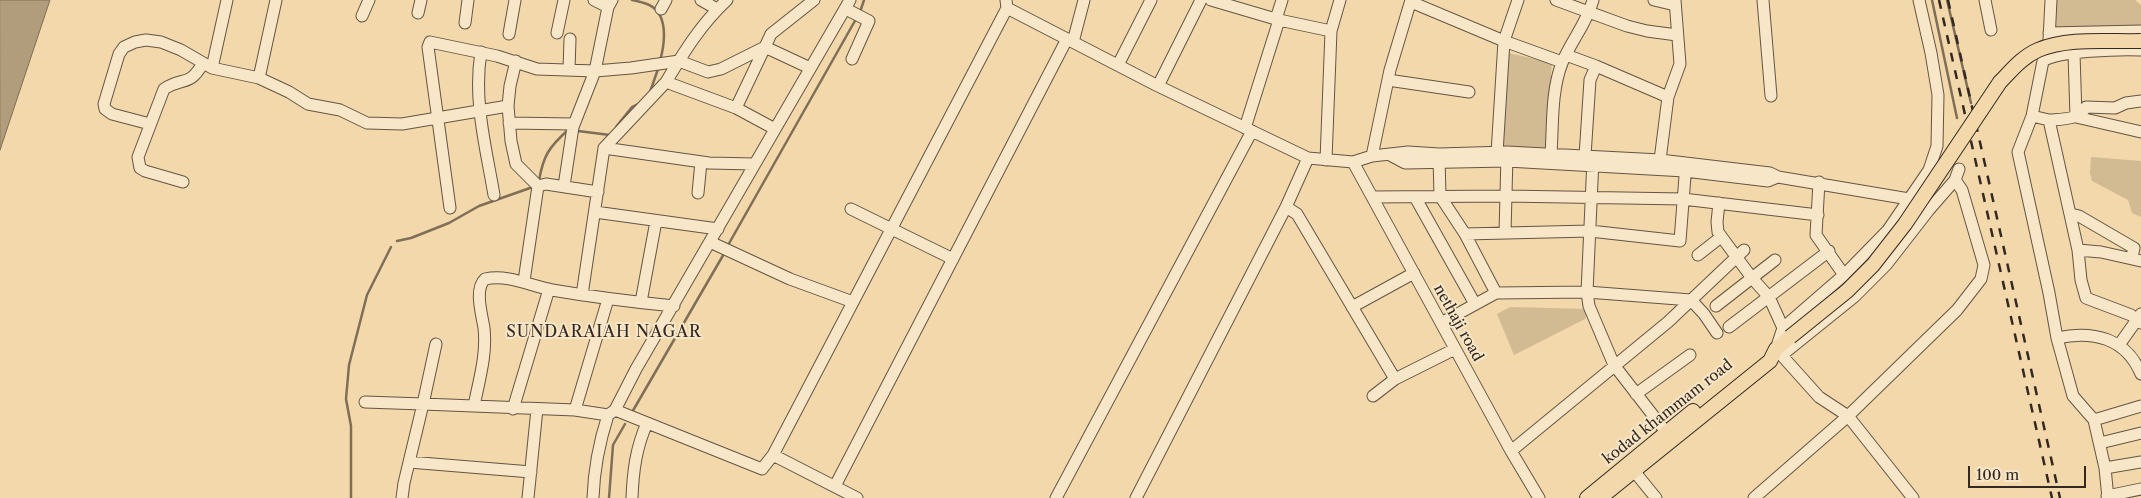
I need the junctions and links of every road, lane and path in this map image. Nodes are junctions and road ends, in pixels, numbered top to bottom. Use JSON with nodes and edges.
{"nodes":[{"id":1,"x":227,"y":0,"type":"edge"},
{"id":2,"x":276,"y":0,"type":"edge"},
{"id":3,"x":369,"y":0,"type":"edge"},
{"id":4,"x":421,"y":0,"type":"edge"},
{"id":5,"x":468,"y":0,"type":"edge"},
{"id":6,"x":516,"y":0,"type":"edge"},
{"id":7,"x":564,"y":0,"type":"edge"},
{"id":8,"x":594,"y":0,"type":"edge"},
{"id":9,"x":701,"y":0,"type":"edge"},
{"id":10,"x":727,"y":0,"type":"edge"},
{"id":11,"x":814,"y":0,"type":"edge"},
{"id":12,"x":1084,"y":0,"type":"edge"},
{"id":13,"x":1151,"y":0,"type":"edge"},
{"id":14,"x":1201,"y":0,"type":"edge"},
{"id":15,"x":1211,"y":0,"type":"edge"},
{"id":16,"x":1282,"y":0,"type":"edge"},
{"id":17,"x":1340,"y":0,"type":"edge"},
{"id":18,"x":1518,"y":0,"type":"edge"},
{"id":19,"x":1556,"y":0,"type":"edge"},
{"id":20,"x":1654,"y":0,"type":"edge"},
{"id":21,"x":1762,"y":0,"type":"edge"},
{"id":22,"x":1919,"y":0,"type":"edge"},
{"id":23,"x":1985,"y":0,"type":"edge"},
{"id":24,"x":2051,"y":0,"type":"edge"},
{"id":25,"x":1411,"y":1,"type":"edge"},
{"id":26,"x":1675,"y":3,"type":"edge"},
{"id":27,"x":610,"y":4,"type":"edge"},
{"id":28,"x":1006,"y":4,"type":"edge"},
{"id":29,"x":1591,"y":6,"type":"edge"},
{"id":30,"x":717,"y":9,"type":"junction"},
{"id":31,"x":853,"y":10,"type":"edge"},
{"id":32,"x":418,"y":13,"type":"dead end"},
{"id":33,"x":362,"y":16,"type":"dead end"},
{"id":34,"x":1277,"y":19,"type":"junction"},
{"id":35,"x":465,"y":23,"type":"dead end"},
{"id":36,"x":1991,"y":30,"type":"dead end"},
{"id":37,"x":1331,"y":31,"type":"junction"},
{"id":38,"x":2141,"y":31,"type":"edge"},
{"id":39,"x":556,"y":32,"type":"dead end"},
{"id":40,"x":2050,"y":33,"type":"junction"},
{"id":41,"x":509,"y":34,"type":"dead end"},
{"id":42,"x":1677,"y":35,"type":"junction"},
{"id":43,"x":570,"y":39,"type":"dead end"},
{"id":44,"x":1070,"y":40,"type":"junction"},
{"id":45,"x":1504,"y":41,"type":"junction"},
{"id":46,"x":2141,"y":41,"type":"edge"},
{"id":47,"x":765,"y":47,"type":"junction"},
{"id":48,"x":2141,"y":50,"type":"edge"},
{"id":49,"x":480,"y":52,"type":"junction"},
{"id":50,"x":2074,"y":53,"type":"junction"},
{"id":51,"x":852,"y":59,"type":"dead end"},
{"id":52,"x":1564,"y":59,"type":"junction"},
{"id":53,"x":2048,"y":59,"type":"junction"},
{"id":54,"x":516,"y":61,"type":"junction"},
{"id":55,"x":674,"y":61,"type":"junction"},
{"id":56,"x":1118,"y":65,"type":"junction"},
{"id":57,"x":208,"y":66,"type":"junction"},
{"id":58,"x":1596,"y":66,"type":"junction"},
{"id":59,"x":810,"y":68,"type":"junction"},
{"id":60,"x":569,"y":70,"type":"junction"},
{"id":61,"x":595,"y":71,"type":"junction"},
{"id":62,"x":259,"y":78,"type":"junction"},
{"id":63,"x":1388,"y":80,"type":"junction"},
{"id":64,"x":666,"y":82,"type":"junction"},
{"id":65,"x":1158,"y":86,"type":"junction"},
{"id":66,"x":1469,"y":92,"type":"dead end"},
{"id":67,"x":1771,"y":96,"type":"dead end"},
{"id":68,"x":1668,"y":97,"type":"junction"},
{"id":69,"x":2141,"y":101,"type":"edge"},
{"id":70,"x":508,"y":106,"type":"junction"},
{"id":71,"x":736,"y":108,"type":"junction"},
{"id":72,"x":479,"y":110,"type":"junction"},
{"id":73,"x":2032,"y":116,"type":"junction"},
{"id":74,"x":2076,"y":117,"type":"junction"},
{"id":75,"x":439,"y":118,"type":"junction"},
{"id":76,"x":2049,"y":120,"type":"junction"},
{"id":77,"x":509,"y":122,"type":"junction"},
{"id":78,"x":150,"y":124,"type":"junction"},
{"id":79,"x":574,"y":124,"type":"junction"},
{"id":80,"x":775,"y":129,"type":"junction"},
{"id":81,"x":1248,"y":129,"type":"junction"},
{"id":82,"x":2141,"y":132,"type":"edge"},
{"id":83,"x":604,"y":148,"type":"junction"},
{"id":84,"x":1503,"y":155,"type":"junction"},
{"id":85,"x":1551,"y":155,"type":"junction"},
{"id":86,"x":1372,"y":156,"type":"junction"},
{"id":87,"x":1308,"y":158,"type":"junction"},
{"id":88,"x":1439,"y":159,"type":"junction"},
{"id":89,"x":1326,"y":160,"type":"junction"},
{"id":90,"x":1590,"y":160,"type":"junction"},
{"id":91,"x":1660,"y":160,"type":"junction"},
{"id":92,"x":701,"y":162,"type":"junction"},
{"id":93,"x":1353,"y":162,"type":"junction"},
{"id":94,"x":754,"y":164,"type":"junction"},
{"id":95,"x":1686,"y":166,"type":"junction"},
{"id":96,"x":183,"y":182,"type":"dead end"},
{"id":97,"x":1819,"y":182,"type":"junction"},
{"id":98,"x":538,"y":186,"type":"junction"},
{"id":99,"x":564,"y":186,"type":"junction"},
{"id":100,"x":598,"y":192,"type":"junction"},
{"id":101,"x":698,"y":193,"type":"dead end"},
{"id":102,"x":494,"y":195,"type":"dead end"},
{"id":103,"x":1440,"y":196,"type":"junction"},
{"id":104,"x":1506,"y":196,"type":"junction"},
{"id":105,"x":1591,"y":196,"type":"junction"},
{"id":106,"x":1372,"y":197,"type":"junction"},
{"id":107,"x":1415,"y":197,"type":"junction"},
{"id":108,"x":1683,"y":199,"type":"junction"},
{"id":109,"x":1909,"y":199,"type":"junction"},
{"id":110,"x":1719,"y":203,"type":"junction"},
{"id":111,"x":1286,"y":207,"type":"junction"},
{"id":112,"x":450,"y":208,"type":"dead end"},
{"id":113,"x":851,"y":209,"type":"dead end"},
{"id":114,"x":1928,"y":211,"type":"junction"},
{"id":115,"x":595,"y":212,"type":"junction"},
{"id":116,"x":2071,"y":214,"type":"junction"},
{"id":117,"x":1818,"y":215,"type":"junction"},
{"id":118,"x":656,"y":221,"type":"junction"},
{"id":119,"x":718,"y":228,"type":"junction"},
{"id":120,"x":892,"y":228,"type":"junction"},
{"id":121,"x":1590,"y":231,"type":"junction"},
{"id":122,"x":1505,"y":233,"type":"junction"},
{"id":123,"x":1465,"y":234,"type":"junction"},
{"id":124,"x":1721,"y":238,"type":"junction"},
{"id":125,"x":710,"y":242,"type":"junction"},
{"id":126,"x":2078,"y":250,"type":"junction"},
{"id":127,"x":1829,"y":251,"type":"junction"},
{"id":128,"x":1698,"y":254,"type":"dead end"},
{"id":129,"x":1740,"y":254,"type":"junction"},
{"id":130,"x":953,"y":259,"type":"junction"},
{"id":131,"x":2136,"y":259,"type":"edge"},
{"id":132,"x":1775,"y":260,"type":"dead end"},
{"id":133,"x":1414,"y":273,"type":"junction"},
{"id":134,"x":1844,"y":275,"type":"junction"},
{"id":135,"x":1752,"y":278,"type":"junction"},
{"id":136,"x":524,"y":281,"type":"junction"},
{"id":137,"x":549,"y":289,"type":"junction"},
{"id":138,"x":1587,"y":292,"type":"junction"},
{"id":139,"x":1496,"y":293,"type":"junction"},
{"id":140,"x":582,"y":294,"type":"junction"},
{"id":141,"x":1769,"y":297,"type":"junction"},
{"id":142,"x":608,"y":299,"type":"junction"},
{"id":143,"x":1691,"y":300,"type":"junction"},
{"id":144,"x":641,"y":302,"type":"junction"},
{"id":145,"x":853,"y":302,"type":"junction"},
{"id":146,"x":1475,"y":304,"type":"junction"},
{"id":147,"x":674,"y":306,"type":"junction"},
{"id":148,"x":1716,"y":306,"type":"dead end"},
{"id":149,"x":1352,"y":307,"type":"junction"},
{"id":150,"x":2140,"y":319,"type":"edge"},
{"id":151,"x":1441,"y":323,"type":"junction"},
{"id":152,"x":1729,"y":327,"type":"dead end"},
{"id":153,"x":1717,"y":333,"type":"dead end"},
{"id":154,"x":1786,"y":333,"type":"junction"},
{"id":155,"x":2056,"y":338,"type":"junction"},
{"id":156,"x":436,"y":344,"type":"dead end"},
{"id":157,"x":2119,"y":345,"type":"junction"},
{"id":158,"x":1455,"y":349,"type":"junction"},
{"id":159,"x":1777,"y":353,"type":"junction"},
{"id":160,"x":1690,"y":355,"type":"dead end"},
{"id":161,"x":1614,"y":365,"type":"junction"},
{"id":162,"x":2141,"y":374,"type":"edge"},
{"id":163,"x":1395,"y":379,"type":"junction"},
{"id":164,"x":1636,"y":394,"type":"junction"},
{"id":165,"x":1373,"y":396,"type":"dead end"},
{"id":166,"x":365,"y":402,"type":"dead end"},
{"id":167,"x":423,"y":404,"type":"junction"},
{"id":168,"x":474,"y":406,"type":"junction"},
{"id":169,"x":2141,"y":406,"type":"edge"},
{"id":170,"x":513,"y":409,"type":"junction"},
{"id":171,"x":537,"y":409,"type":"junction"},
{"id":172,"x":574,"y":410,"type":"junction"},
{"id":173,"x":615,"y":413,"type":"junction"},
{"id":174,"x":1848,"y":416,"type":"junction"},
{"id":175,"x":2094,"y":420,"type":"junction"},
{"id":176,"x":647,"y":423,"type":"junction"},
{"id":177,"x":1666,"y":432,"type":"junction"},
{"id":178,"x":2141,"y":433,"type":"edge"},
{"id":179,"x":2100,"y":443,"type":"junction"},
{"id":180,"x":1511,"y":451,"type":"junction"},
{"id":181,"x":773,"y":455,"type":"junction"},
{"id":182,"x":408,"y":462,"type":"junction"},
{"id":183,"x":2141,"y":462,"type":"edge"},
{"id":184,"x":2105,"y":468,"type":"junction"},
{"id":185,"x":531,"y":472,"type":"junction"},
{"id":186,"x":1634,"y":472,"type":"junction"},
{"id":187,"x":835,"y":486,"type":"junction"},
{"id":188,"x":2141,"y":489,"type":"edge"},
{"id":189,"x":2107,"y":497,"type":"edge"},
{"id":190,"x":402,"y":498,"type":"edge"},
{"id":191,"x":528,"y":498,"type":"edge"},
{"id":192,"x":593,"y":498,"type":"edge"},
{"id":193,"x":632,"y":498,"type":"edge"},
{"id":194,"x":857,"y":498,"type":"edge"},
{"id":195,"x":1056,"y":498,"type":"edge"},
{"id":196,"x":1136,"y":498,"type":"edge"},
{"id":197,"x":1539,"y":498,"type":"edge"},
{"id":198,"x":1587,"y":498,"type":"edge"},
{"id":199,"x":1600,"y":498,"type":"edge"},
{"id":200,"x":1656,"y":498,"type":"edge"},
{"id":201,"x":1754,"y":498,"type":"edge"},
{"id":202,"x":1913,"y":498,"type":"edge"}],
"edges":[{"from":1,"to":57,"type":"street"},
{"from":2,"to":62,"type":"street"},
{"from":3,"to":33,"type":"street"},
{"from":4,"to":32,"type":"street"},
{"from":5,"to":35,"type":"street"},
{"from":6,"to":41,"type":"street"},
{"from":7,"to":39,"type":"street"},
{"from":8,"to":27,"type":"street"},
{"from":9,"to":30,"type":"street"},
{"from":10,"to":30,"type":"street"},
{"from":11,"to":47,"type":"street"},
{"from":12,"to":44,"type":"street"},
{"from":13,"to":56,"type":"street"},
{"from":14,"to":65,"type":"street"},
{"from":15,"to":34,"type":"street"},
{"from":16,"to":34,"type":"street"},
{"from":17,"to":37,"type":"street"},
{"from":18,"to":45,"type":"street"},
{"from":19,"to":29,"type":"street"},
{"from":20,"to":26,"type":"street"},
{"from":21,"to":67,"type":"street"},
{"from":22,"to":109,"type":"street"},
{"from":23,"to":36,"type":"street"},
{"from":24,"to":40,"type":"street"},
{"from":25,"to":45,"type":"street"},
{"from":25,"to":63,"type":"street"},
{"from":26,"to":42,"type":"street"},
{"from":27,"to":61,"type":"street"},
{"from":28,"to":44,"type":"street"},
{"from":28,"to":120,"type":"street"},
{"from":29,"to":42,"type":"street"},
{"from":29,"to":52,"type":"street"},
{"from":30,"to":55,"type":"street"},
{"from":31,"to":51,"type":"street"},
{"from":31,"to":59,"type":"street"},
{"from":34,"to":37,"type":"street"},
{"from":34,"to":81,"type":"street"},
{"from":37,"to":89,"type":"street"},
{"from":38,"to":40,"type":"street"},
{"from":40,"to":53,"type":"street"},
{"from":42,"to":68,"type":"street"},
{"from":43,"to":60,"type":"street"},
{"from":44,"to":56,"type":"street"},
{"from":44,"to":130,"type":"street"},
{"from":45,"to":52,"type":"street"},
{"from":45,"to":84,"type":"street"},
{"from":46,"to":154,"type":"main road","name":"kodad khammam road","bridge":true},
{"from":47,"to":55,"type":"street"},
{"from":47,"to":59,"type":"street"},
{"from":47,"to":71,"type":"street"},
{"from":48,"to":50,"type":"street"},
{"from":49,"to":54,"type":"street"},
{"from":49,"to":72,"type":"street"},
{"from":49,"to":75,"type":"street"},
{"from":50,"to":53,"type":"street"},
{"from":50,"to":74,"type":"street"},
{"from":52,"to":58,"type":"street"},
{"from":52,"to":85,"type":"street"},
{"from":53,"to":73,"type":"street"},
{"from":54,"to":60,"type":"street"},
{"from":54,"to":70,"type":"street"},
{"from":55,"to":61,"type":"street"},
{"from":55,"to":64,"type":"street"},
{"from":56,"to":65,"type":"street"},
{"from":57,"to":62,"type":"street"},
{"from":57,"to":78,"type":"street"},
{"from":57,"to":78,"type":"street"},
{"from":58,"to":68,"type":"street"},
{"from":58,"to":90,"type":"street"},
{"from":59,"to":80,"type":"street"},
{"from":60,"to":61,"type":"street"},
{"from":61,"to":79,"type":"street"},
{"from":62,"to":75,"type":"street"},
{"from":63,"to":66,"type":"street"},
{"from":63,"to":86,"type":"street"},
{"from":64,"to":71,"type":"street"},
{"from":64,"to":83,"type":"street"},
{"from":65,"to":81,"type":"street"},
{"from":68,"to":91,"type":"street"},
{"from":69,"to":74,"type":"street"},
{"from":70,"to":72,"type":"street"},
{"from":70,"to":77,"type":"street"},
{"from":71,"to":80,"type":"street"},
{"from":72,"to":75,"type":"street"},
{"from":72,"to":102,"type":"street"},
{"from":73,"to":76,"type":"street"},
{"from":73,"to":155,"type":"street"},
{"from":74,"to":76,"type":"street"},
{"from":74,"to":82,"type":"street"},
{"from":75,"to":112,"type":"street"},
{"from":76,"to":116,"type":"street"},
{"from":77,"to":79,"type":"street"},
{"from":77,"to":98,"type":"street"},
{"from":78,"to":96,"type":"street"},
{"from":79,"to":99,"type":"street"},
{"from":80,"to":94,"type":"street"},
{"from":81,"to":87,"type":"street"},
{"from":81,"to":195,"type":"street"},
{"from":83,"to":92,"type":"street"},
{"from":83,"to":100,"type":"street"},
{"from":84,"to":85,"type":"street"},
{"from":84,"to":88,"type":"street"},
{"from":84,"to":90,"type":"street"},
{"from":84,"to":104,"type":"street"},
{"from":85,"to":90,"type":"street"},
{"from":86,"to":88,"type":"street"},
{"from":86,"to":93,"type":"street"},
{"from":87,"to":89,"type":"street"},
{"from":87,"to":111,"type":"street"},
{"from":88,"to":103,"type":"street"},
{"from":89,"to":93,"type":"street"},
{"from":90,"to":91,"type":"street"},
{"from":90,"to":95,"type":"street"},
{"from":90,"to":105,"type":"street"},
{"from":91,"to":95,"type":"street"},
{"from":92,"to":94,"type":"street"},
{"from":92,"to":101,"type":"street"},
{"from":93,"to":106,"type":"street","name":"nethaji road"},
{"from":94,"to":119,"type":"street"},
{"from":95,"to":97,"type":"street"},
{"from":95,"to":108,"type":"street"},
{"from":97,"to":109,"type":"street"},
{"from":97,"to":117,"type":"street"},
{"from":98,"to":99,"type":"street"},
{"from":98,"to":136,"type":"street"},
{"from":99,"to":100,"type":"street"},
{"from":100,"to":115,"type":"street"},
{"from":103,"to":104,"type":"street"},
{"from":103,"to":107,"type":"street"},
{"from":103,"to":123,"type":"street"},
{"from":104,"to":105,"type":"street"},
{"from":104,"to":122,"type":"street"},
{"from":105,"to":108,"type":"street"},
{"from":105,"to":121,"type":"street"},
{"from":106,"to":107,"type":"street"},
{"from":106,"to":133,"type":"street","name":"nethaji road"},
{"from":107,"to":146,"type":"street"},
{"from":108,"to":110,"type":"street"},
{"from":108,"to":121,"type":"street"},
{"from":109,"to":114,"type":"street"},
{"from":109,"to":134,"type":"street"},
{"from":110,"to":117,"type":"street"},
{"from":110,"to":124,"type":"street"},
{"from":111,"to":149,"type":"street"},
{"from":111,"to":196,"type":"street"},
{"from":113,"to":120,"type":"street"},
{"from":114,"to":159,"type":"street"},
{"from":114,"to":174,"type":"street"},
{"from":115,"to":118,"type":"street"},
{"from":115,"to":140,"type":"street"},
{"from":116,"to":126,"type":"street"},
{"from":116,"to":131,"type":"street"},
{"from":117,"to":127,"type":"street"},
{"from":118,"to":119,"type":"street"},
{"from":118,"to":144,"type":"street"},
{"from":119,"to":125,"type":"street"},
{"from":120,"to":130,"type":"street"},
{"from":120,"to":145,"type":"street"},
{"from":121,"to":122,"type":"street"},
{"from":121,"to":138,"type":"street"},
{"from":122,"to":123,"type":"street"},
{"from":123,"to":139,"type":"street"},
{"from":124,"to":128,"type":"street"},
{"from":124,"to":129,"type":"street"},
{"from":125,"to":145,"type":"street"},
{"from":125,"to":147,"type":"street"},
{"from":126,"to":131,"type":"street"},
{"from":126,"to":150,"type":"street"},
{"from":127,"to":134,"type":"street"},
{"from":127,"to":141,"type":"street"},
{"from":129,"to":135,"type":"street"},
{"from":129,"to":143,"type":"street"},
{"from":130,"to":187,"type":"street"},
{"from":132,"to":135,"type":"street"},
{"from":133,"to":149,"type":"street"},
{"from":133,"to":151,"type":"street","name":"nethaji road"},
{"from":134,"to":154,"type":"street"},
{"from":135,"to":141,"type":"street"},
{"from":135,"to":148,"type":"street"},
{"from":136,"to":137,"type":"street"},
{"from":136,"to":168,"type":"street"},
{"from":137,"to":140,"type":"street"},
{"from":137,"to":170,"type":"street"},
{"from":138,"to":139,"type":"street"},
{"from":138,"to":143,"type":"street"},
{"from":138,"to":161,"type":"street"},
{"from":139,"to":146,"type":"street"},
{"from":140,"to":142,"type":"street"},
{"from":141,"to":152,"type":"street"},
{"from":141,"to":154,"type":"street"},
{"from":142,"to":144,"type":"street"},
{"from":142,"to":172,"type":"street"},
{"from":143,"to":153,"type":"street"},
{"from":143,"to":161,"type":"street"},
{"from":144,"to":147,"type":"street"},
{"from":145,"to":181,"type":"street"},
{"from":146,"to":151,"type":"street"},
{"from":147,"to":173,"type":"street"},
{"from":149,"to":163,"type":"street"},
{"from":150,"to":157,"type":"street"},
{"from":151,"to":158,"type":"street","name":"nethaji road"},
{"from":154,"to":159,"type":"main road","name":"kodad khammam road"},
{"from":155,"to":157,"type":"street"},
{"from":155,"to":175,"type":"street"},
{"from":156,"to":167,"type":"street"},
{"from":157,"to":162,"type":"street"},
{"from":158,"to":163,"type":"street"},
{"from":158,"to":180,"type":"street","name":"nethaji road"},
{"from":159,"to":174,"type":"street"},
{"from":159,"to":177,"type":"main road","name":"kodad khammam road"},
{"from":159,"to":186,"type":"main road","name":"kodad khammam road"},
{"from":160,"to":164,"type":"street"},
{"from":161,"to":164,"type":"street"},
{"from":161,"to":180,"type":"street"},
{"from":163,"to":165,"type":"street"},
{"from":164,"to":177,"type":"street"},
{"from":166,"to":167,"type":"street"},
{"from":167,"to":168,"type":"street"},
{"from":167,"to":182,"type":"street"},
{"from":168,"to":170,"type":"street"},
{"from":169,"to":175,"type":"street"},
{"from":170,"to":171,"type":"street"},
{"from":171,"to":172,"type":"street"},
{"from":171,"to":185,"type":"street"},
{"from":172,"to":173,"type":"street"},
{"from":173,"to":176,"type":"street"},
{"from":173,"to":192,"type":"street"},
{"from":174,"to":201,"type":"street"},
{"from":174,"to":202,"type":"street"},
{"from":175,"to":179,"type":"street"},
{"from":176,"to":181,"type":"street"},
{"from":176,"to":193,"type":"street"},
{"from":177,"to":198,"type":"main road","name":"kodad khammam road"},
{"from":178,"to":179,"type":"street"},
{"from":179,"to":184,"type":"street"},
{"from":180,"to":197,"type":"street","name":"nethaji road"},
{"from":181,"to":187,"type":"street"},
{"from":182,"to":185,"type":"street"},
{"from":182,"to":190,"type":"street"},
{"from":183,"to":184,"type":"street"},
{"from":184,"to":189,"type":"street"},
{"from":185,"to":191,"type":"street"},
{"from":186,"to":199,"type":"main road","name":"kodad khammam road"},
{"from":186,"to":200,"type":"street"},
{"from":187,"to":194,"type":"street"},
{"from":188,"to":189,"type":"street"}]}
